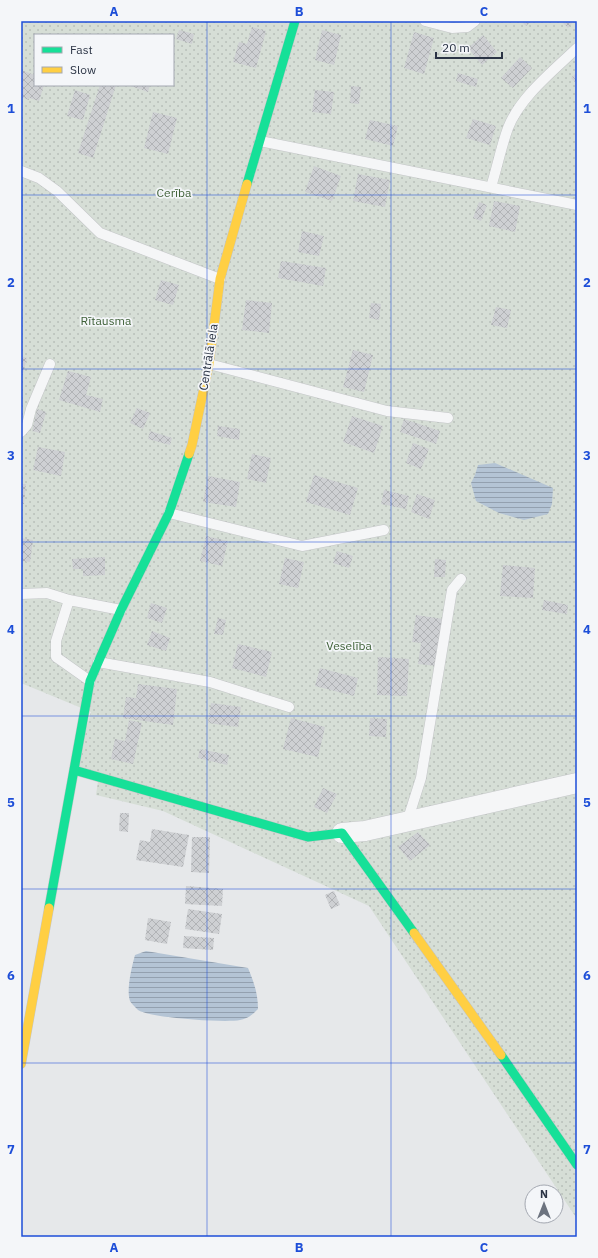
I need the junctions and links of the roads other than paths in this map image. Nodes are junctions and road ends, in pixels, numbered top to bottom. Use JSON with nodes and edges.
{"nodes":[{"id":1,"x":295,"y":21,"type":"edge"},
{"id":2,"x":425,"y":21,"type":"edge"},
{"id":3,"x":475,"y":21,"type":"edge"},
{"id":4,"x":577,"y":48,"type":"edge"},
{"id":5,"x":260,"y":141,"type":"junction"},
{"id":6,"x":21,"y":171,"type":"edge"},
{"id":7,"x":492,"y":187,"type":"junction"},
{"id":8,"x":577,"y":205,"type":"edge"},
{"id":9,"x":220,"y":279,"type":"junction"},
{"id":10,"x":50,"y":364,"type":"dead end"},
{"id":11,"x":209,"y":364,"type":"junction"},
{"id":12,"x":448,"y":418,"type":"dead end"},
{"id":13,"x":21,"y":432,"type":"edge"},
{"id":14,"x":169,"y":513,"type":"junction"},
{"id":15,"x":384,"y":530,"type":"dead end"},
{"id":16,"x":461,"y":579,"type":"dead end"},
{"id":17,"x":21,"y":594,"type":"edge"},
{"id":18,"x":68,"y":600,"type":"junction"},
{"id":19,"x":120,"y":610,"type":"junction"},
{"id":20,"x":98,"y":662,"type":"junction"},
{"id":21,"x":90,"y":681,"type":"junction"},
{"id":22,"x":289,"y":707,"type":"dead end"},
{"id":23,"x":74,"y":770,"type":"junction"},
{"id":24,"x":577,"y":783,"type":"edge"},
{"id":25,"x":407,"y":822,"type":"junction"},
{"id":26,"x":342,"y":833,"type":"junction"},
{"id":27,"x":21,"y":1064,"type":"edge"},
{"id":28,"x":577,"y":1165,"type":"edge"}],
"edges":[{"from":1,"to":5,"type":"street","name":"Centrālā iela"},
{"from":2,"to":3,"type":"lane"},
{"from":4,"to":7,"type":"lane"},
{"from":5,"to":7,"type":"lane"},
{"from":5,"to":9,"type":"street","name":"Centrālā iela"},
{"from":6,"to":9,"type":"lane"},
{"from":7,"to":8,"type":"lane"},
{"from":9,"to":11,"type":"street","name":"Centrālā iela"},
{"from":10,"to":13,"type":"lane"},
{"from":11,"to":12,"type":"lane"},
{"from":11,"to":14,"type":"street","name":"Centrālā iela"},
{"from":14,"to":15,"type":"lane"},
{"from":14,"to":19,"type":"street","name":"Centrālā iela"},
{"from":16,"to":25,"type":"lane"},
{"from":17,"to":18,"type":"lane"},
{"from":18,"to":19,"type":"lane"},
{"from":18,"to":21,"type":"lane"},
{"from":19,"to":20,"type":"street","name":"Centrālā iela"},
{"from":20,"to":21,"type":"street","name":"Centrālā iela"},
{"from":20,"to":22,"type":"lane"},
{"from":21,"to":23,"type":"street","name":"Centrālā iela"},
{"from":23,"to":26,"type":"street"},
{"from":23,"to":27,"type":"street","name":"Centrālā iela"},
{"from":24,"to":25,"type":"street"},
{"from":25,"to":26,"type":"street"},
{"from":26,"to":28,"type":"street"}]}
